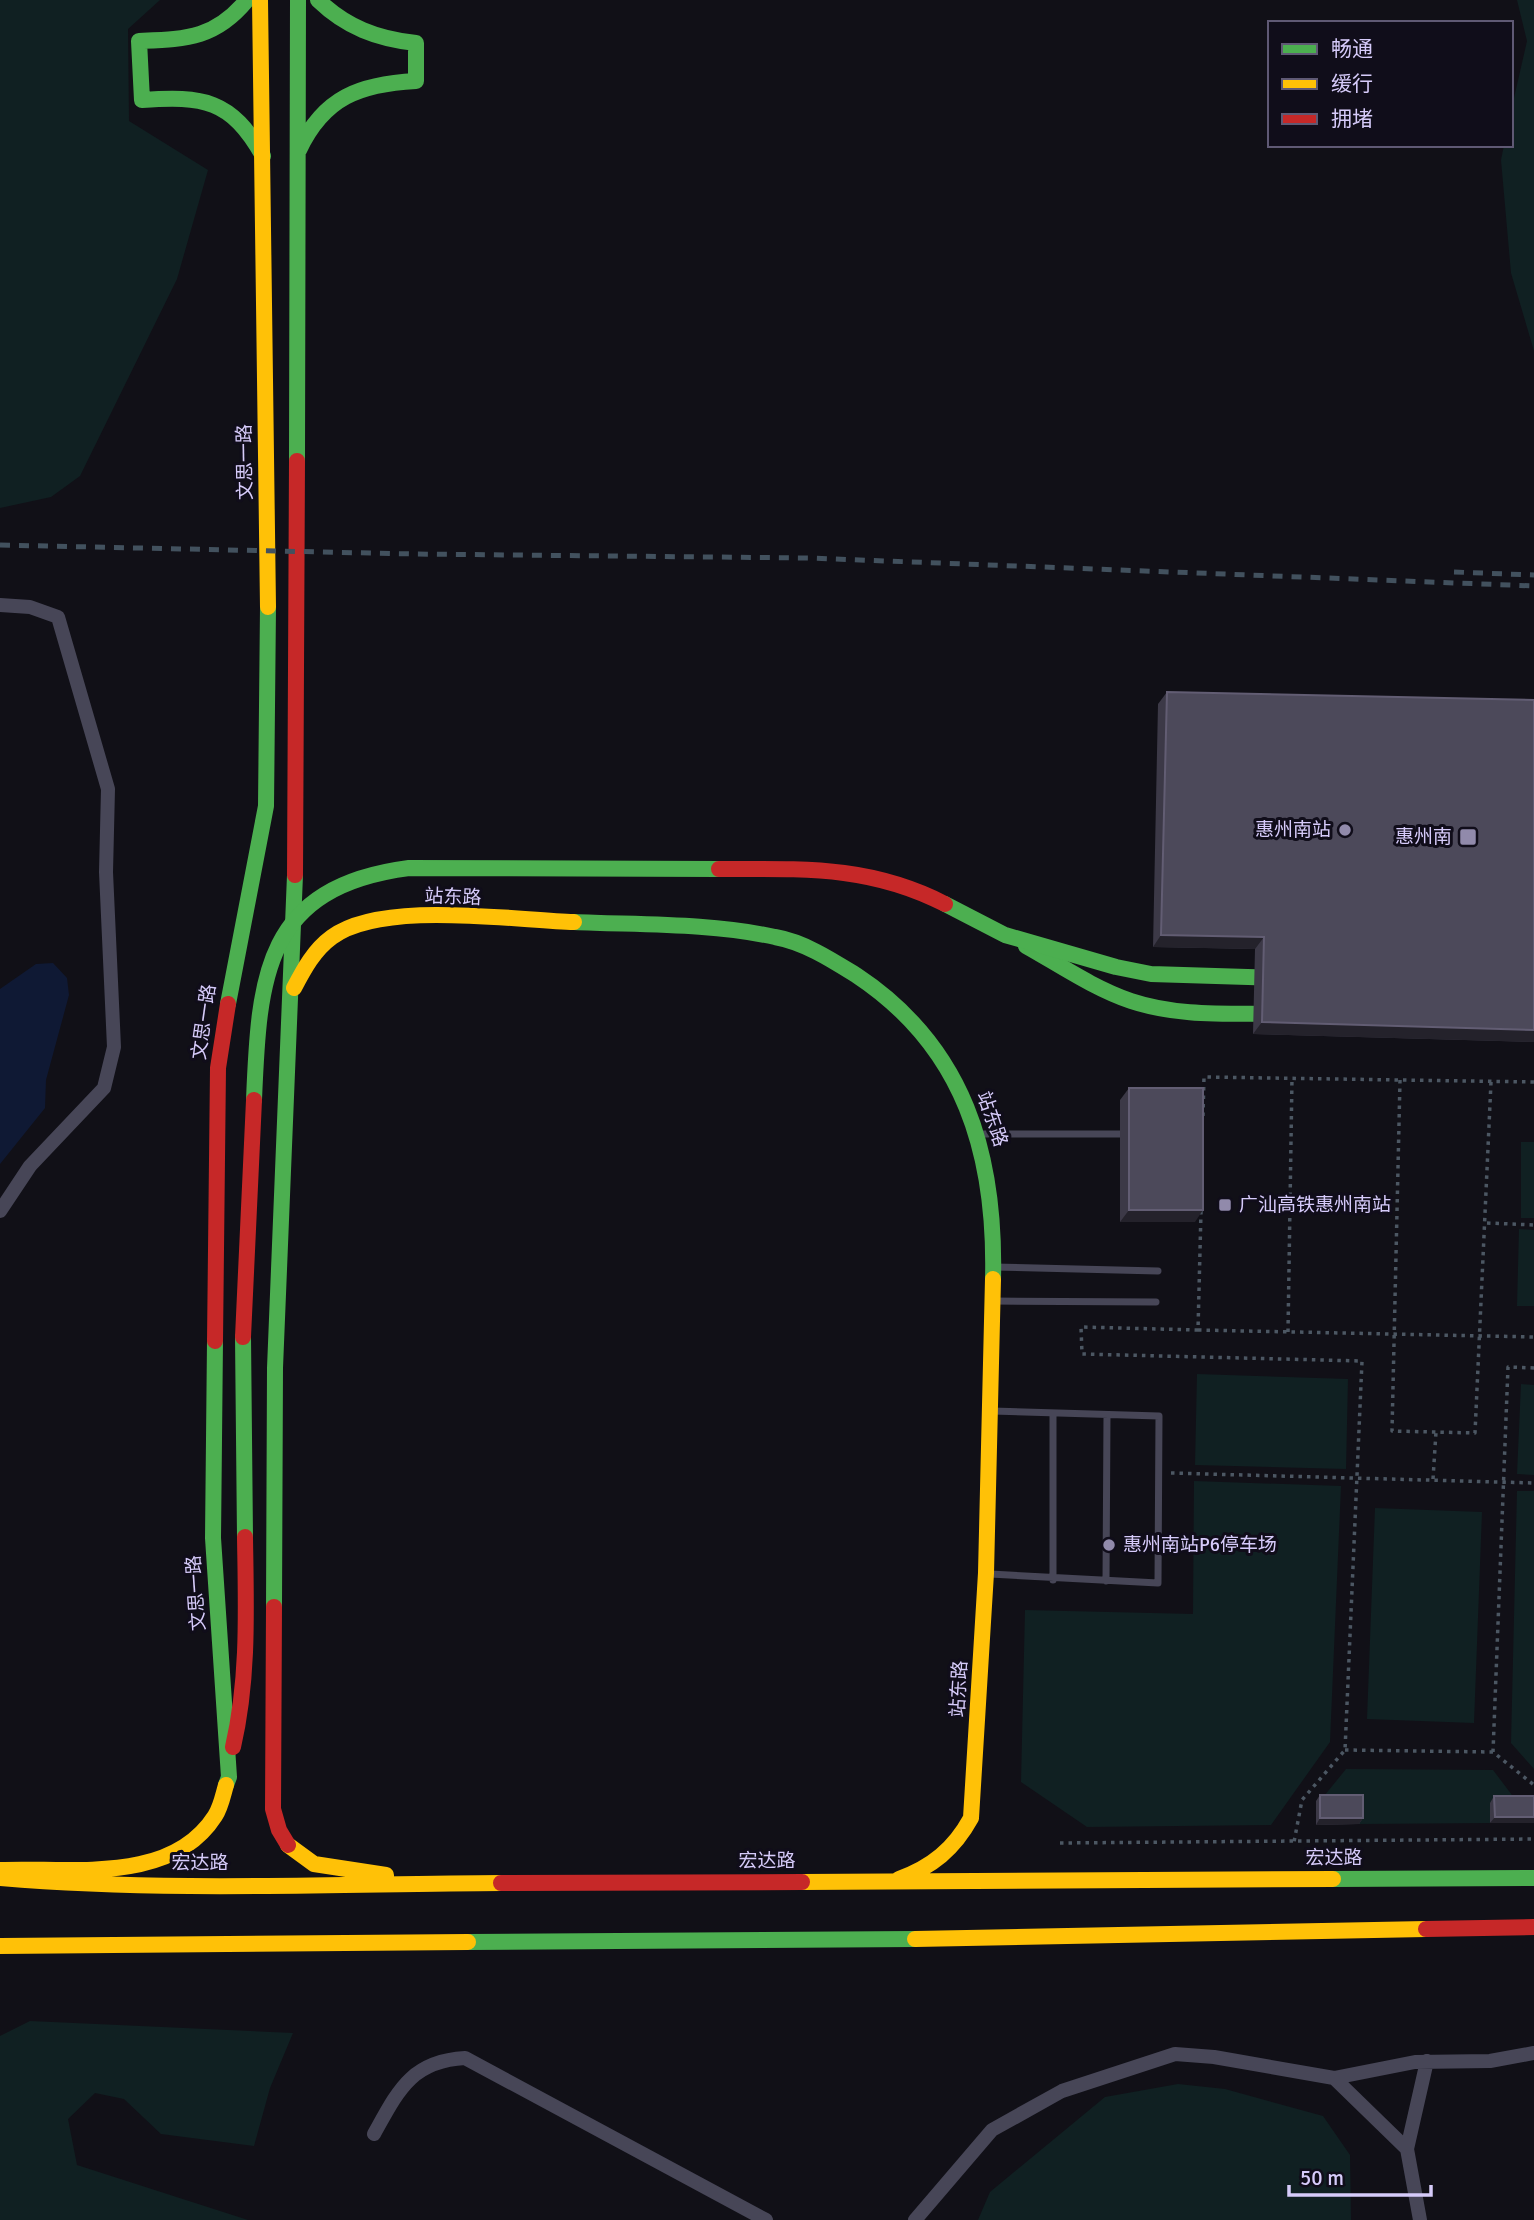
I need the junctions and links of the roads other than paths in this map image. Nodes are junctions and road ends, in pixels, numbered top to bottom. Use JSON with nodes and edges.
{"nodes":[{"id":1,"x":247,"y":0,"type":"edge"},
{"id":2,"x":260,"y":0,"type":"edge"},
{"id":3,"x":298,"y":0,"type":"edge"},
{"id":4,"x":318,"y":0,"type":"edge"},
{"id":5,"x":296,"y":158,"type":"junction"},
{"id":6,"x":264,"y":159,"type":"junction"},
{"id":7,"x":0,"y":605,"type":"edge"},
{"id":8,"x":1005,"y":935,"type":"junction"},
{"id":9,"x":1301,"y":978,"type":"edge"},
{"id":10,"x":290,"y":998,"type":"junction"},
{"id":11,"x":1299,"y":1014,"type":"edge"},
{"id":12,"x":977,"y":1134,"type":"junction"},
{"id":13,"x":1120,"y":1134,"type":"dead end"},
{"id":14,"x":0,"y":1211,"type":"edge"},
{"id":15,"x":993,"y":1267,"type":"junction"},
{"id":16,"x":1158,"y":1271,"type":"dead end"},
{"id":17,"x":992,"y":1301,"type":"junction"},
{"id":18,"x":1156,"y":1303,"type":"dead end"},
{"id":19,"x":990,"y":1411,"type":"junction"},
{"id":20,"x":1053,"y":1413,"type":"junction"},
{"id":21,"x":1107,"y":1415,"type":"junction"},
{"id":22,"x":986,"y":1573,"type":"junction"},
{"id":23,"x":1053,"y":1580,"type":"junction"},
{"id":24,"x":1106,"y":1581,"type":"junction"},
{"id":25,"x":230,"y":1760,"type":"junction"},
{"id":26,"x":0,"y":1870,"type":"edge"},
{"id":27,"x":0,"y":1878,"type":"edge"},
{"id":28,"x":1534,"y":1878,"type":"edge"},
{"id":29,"x":884,"y":1881,"type":"junction"},
{"id":30,"x":426,"y":1884,"type":"junction"},
{"id":31,"x":1534,"y":1927,"type":"edge"},
{"id":32,"x":0,"y":1946,"type":"edge"},
{"id":33,"x":1534,"y":2053,"type":"edge"},
{"id":34,"x":1427,"y":2061,"type":"junction"},
{"id":35,"x":1334,"y":2078,"type":"junction"},
{"id":36,"x":374,"y":2134,"type":"dead end"},
{"id":37,"x":1407,"y":2149,"type":"junction"},
{"id":38,"x":766,"y":2220,"type":"edge"},
{"id":39,"x":915,"y":2220,"type":"edge"},
{"id":40,"x":1420,"y":2220,"type":"edge"}],
"edges":[{"from":1,"to":6,"type":"street"},
{"from":2,"to":6,"type":"street","name":"文思一路"},
{"from":3,"to":5,"type":"street"},
{"from":4,"to":5,"type":"street"},
{"from":5,"to":10,"type":"street"},
{"from":6,"to":25,"type":"street","name":"文思一路"},
{"from":7,"to":14,"type":"street"},
{"from":8,"to":9,"type":"street","bridge":true},
{"from":8,"to":11,"type":"street","bridge":true},
{"from":8,"to":25,"type":"street","bridge":true},
{"from":10,"to":12,"type":"street","name":"站东路"},
{"from":10,"to":30,"type":"street"},
{"from":12,"to":13,"type":"lane"},
{"from":12,"to":15,"type":"street","name":"站东路"},
{"from":15,"to":16,"type":"lane"},
{"from":15,"to":17,"type":"street","name":"站东路"},
{"from":17,"to":18,"type":"lane"},
{"from":17,"to":19,"type":"street","name":"站东路"},
{"from":19,"to":20,"type":"lane"},
{"from":19,"to":22,"type":"street","name":"站东路"},
{"from":20,"to":21,"type":"lane"},
{"from":20,"to":23,"type":"lane"},
{"from":21,"to":24,"type":"lane"},
{"from":21,"to":24,"type":"lane"},
{"from":22,"to":23,"type":"lane"},
{"from":22,"to":29,"type":"street","name":"站东路"},
{"from":23,"to":24,"type":"lane"},
{"from":25,"to":26,"type":"street","name":"文思一路"},
{"from":27,"to":30,"type":"street","name":"宏达路"},
{"from":28,"to":29,"type":"street","name":"宏达路"},
{"from":29,"to":30,"type":"street","name":"宏达路"},
{"from":31,"to":32,"type":"street"},
{"from":33,"to":34,"type":"street"},
{"from":34,"to":35,"type":"street"},
{"from":34,"to":37,"type":"street"},
{"from":35,"to":37,"type":"street"},
{"from":35,"to":39,"type":"street"},
{"from":36,"to":38,"type":"street"},
{"from":37,"to":40,"type":"street"}]}
